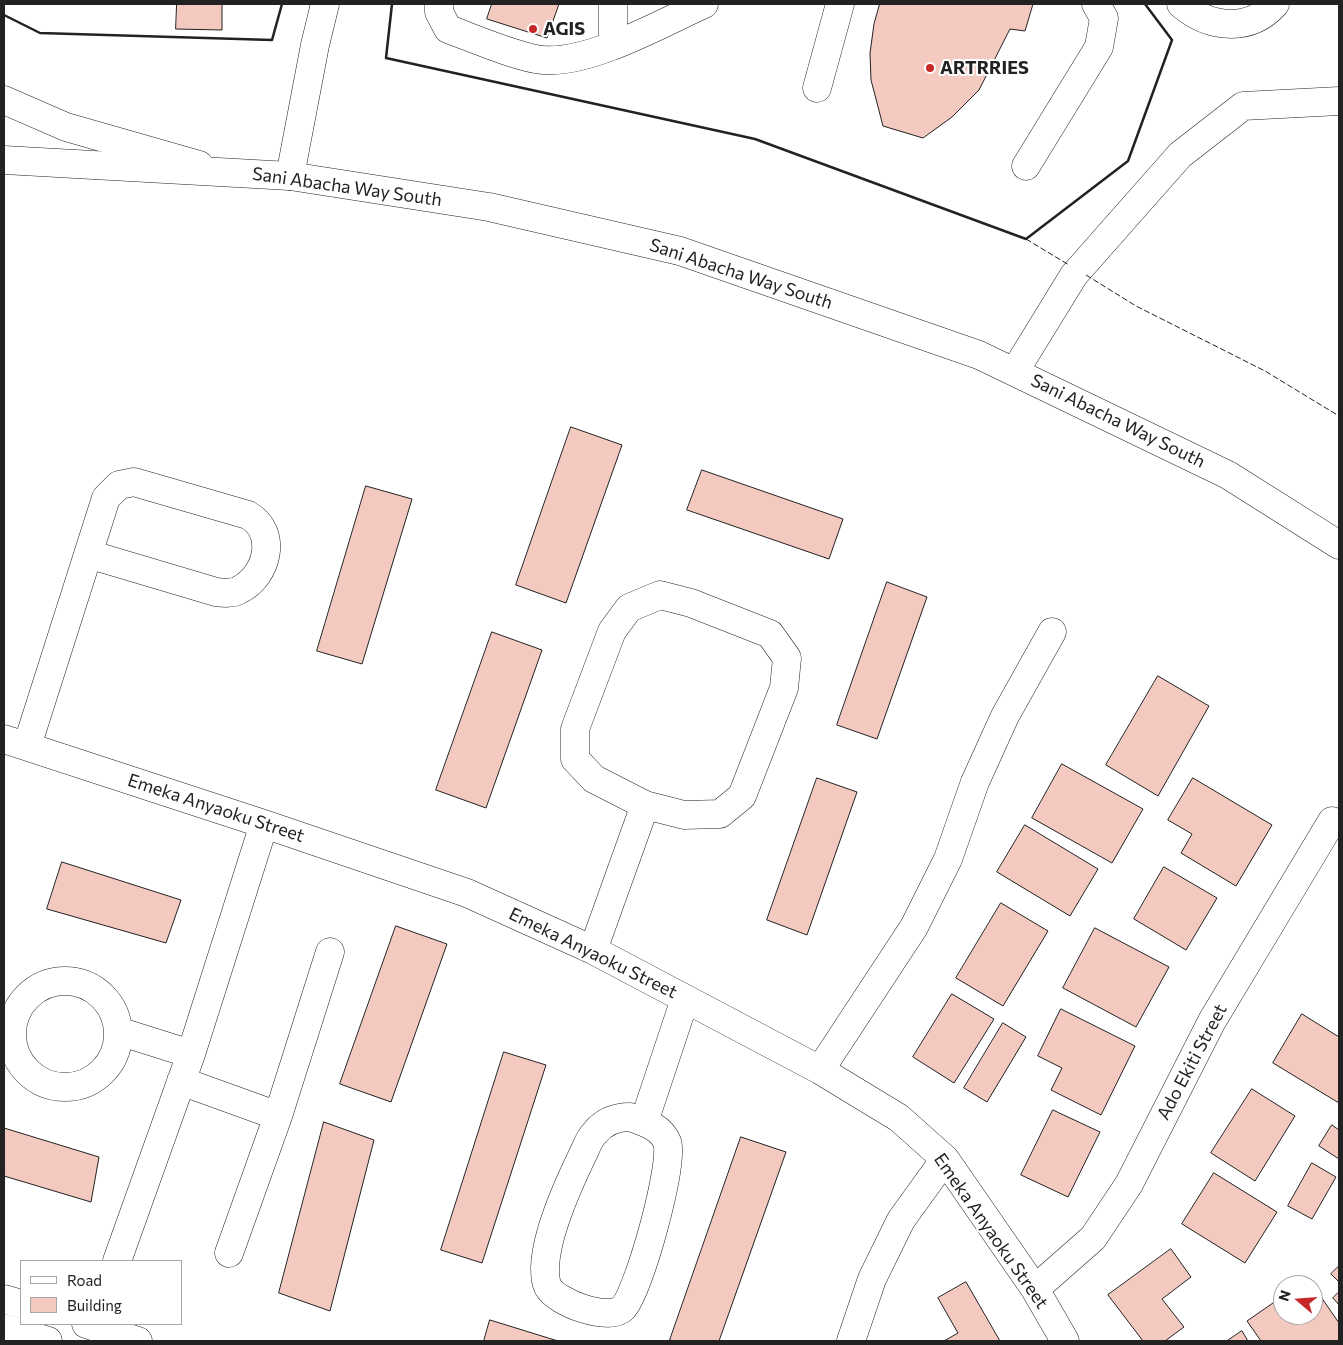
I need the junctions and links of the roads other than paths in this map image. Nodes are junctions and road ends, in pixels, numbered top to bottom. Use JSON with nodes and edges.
{"nodes":[{"id":1,"x":325,"y":4,"type":"edge"},
{"id":2,"x":439,"y":4,"type":"edge"},
{"id":3,"x":613,"y":4,"type":"edge"},
{"id":4,"x":704,"y":4,"type":"edge"},
{"id":5,"x":840,"y":4,"type":"edge"},
{"id":6,"x":1096,"y":4,"type":"edge"},
{"id":7,"x":1181,"y":4,"type":"edge"},
{"id":8,"x":1275,"y":4,"type":"edge"},
{"id":9,"x":613,"y":45,"type":"junction"},
{"id":10,"x":817,"y":88,"type":"dead end"},
{"id":11,"x":4,"y":100,"type":"edge"},
{"id":12,"x":1339,"y":101,"type":"edge"},
{"id":13,"x":4,"y":160,"type":"edge"},
{"id":14,"x":1026,"y":166,"type":"dead end"},
{"id":15,"x":216,"y":170,"type":"junction"},
{"id":16,"x":290,"y":176,"type":"junction"},
{"id":17,"x":1015,"y":371,"type":"junction"},
{"id":18,"x":1294,"y":516,"type":"junction"},
{"id":19,"x":1339,"y":529,"type":"edge"},
{"id":20,"x":1339,"y":545,"type":"edge"},
{"id":21,"x":88,"y":554,"type":"junction"},
{"id":22,"x":1052,"y":632,"type":"dead end"},
{"id":23,"x":15,"y":742,"type":"edge"},
{"id":24,"x":645,"y":805,"type":"junction"},
{"id":25,"x":1332,"y":821,"type":"dead end"},
{"id":26,"x":264,"y":824,"type":"junction"},
{"id":27,"x":593,"y":950,"type":"junction"},
{"id":28,"x":330,"y":952,"type":"dead end"},
{"id":29,"x":685,"y":999,"type":"junction"},
{"id":30,"x":118,"y":1031,"type":"dead end"},
{"id":31,"x":191,"y":1054,"type":"junction"},
{"id":32,"x":820,"y":1070,"type":"junction"},
{"id":33,"x":181,"y":1081,"type":"junction"},
{"id":34,"x":278,"y":1116,"type":"junction"},
{"id":35,"x":644,"y":1122,"type":"junction"},
{"id":36,"x":945,"y":1159,"type":"junction"},
{"id":37,"x":229,"y":1253,"type":"dead end"},
{"id":38,"x":117,"y":1260,"type":"edge"},
{"id":39,"x":1036,"y":1289,"type":"junction"},
{"id":40,"x":4,"y":1299,"type":"edge"},
{"id":41,"x":20,"y":1304,"type":"edge"},
{"id":42,"x":4,"y":1328,"type":"edge"},
{"id":43,"x":91,"y":1329,"type":"edge"},
{"id":44,"x":48,"y":1341,"type":"edge"},
{"id":45,"x":138,"y":1341,"type":"edge"},
{"id":46,"x":851,"y":1341,"type":"edge"},
{"id":47,"x":1065,"y":1341,"type":"edge"}],
"edges":[{"from":1,"to":16,"type":"main road"},
{"from":2,"to":9,"type":"main road"},
{"from":3,"to":9,"type":"main road"},
{"from":4,"to":9,"type":"main road"},
{"from":5,"to":10,"type":"main road"},
{"from":6,"to":14,"type":"main road"},
{"from":7,"to":8,"type":"main road"},
{"from":11,"to":15,"type":"main road"},
{"from":12,"to":17,"type":"main road"},
{"from":13,"to":15,"type":"main road","name":"Sani Abacha Way South"},
{"from":15,"to":16,"type":"main road","name":"Sani Abacha Way South"},
{"from":16,"to":17,"type":"main road","name":"Sani Abacha Way South"},
{"from":17,"to":18,"type":"main road","name":"Sani Abacha Way South"},
{"from":18,"to":19,"type":"main road"},
{"from":18,"to":20,"type":"main road","name":"Sani Abacha Way South"},
{"from":21,"to":21,"type":"main road"},
{"from":21,"to":23,"type":"main road"},
{"from":22,"to":32,"type":"main road"},
{"from":23,"to":26,"type":"main road","name":"Emeka Anyaoku Street"},
{"from":24,"to":24,"type":"main road"},
{"from":24,"to":27,"type":"main road"},
{"from":25,"to":39,"type":"main road","name":"Ado Ekiti Street"},
{"from":26,"to":27,"type":"main road","name":"Emeka Anyaoku Street"},
{"from":26,"to":31,"type":"main road"},
{"from":27,"to":29,"type":"main road","name":"Emeka Anyaoku Street"},
{"from":28,"to":34,"type":"main road"},
{"from":29,"to":32,"type":"main road","name":"Emeka Anyaoku Street"},
{"from":29,"to":35,"type":"main road"},
{"from":30,"to":31,"type":"main road"},
{"from":31,"to":33,"type":"main road"},
{"from":32,"to":36,"type":"main road","name":"Emeka Anyaoku Street"},
{"from":33,"to":34,"type":"main road"},
{"from":33,"to":38,"type":"main road"},
{"from":34,"to":37,"type":"main road"},
{"from":35,"to":35,"type":"main road"},
{"from":36,"to":39,"type":"main road","name":"Emeka Anyaoku Street"},
{"from":36,"to":46,"type":"main road"},
{"from":39,"to":47,"type":"main road","name":"Emeka Anyaoku Street"},
{"from":40,"to":41,"type":"main road"},
{"from":42,"to":44,"type":"main road"},
{"from":43,"to":45,"type":"main road"}]}
